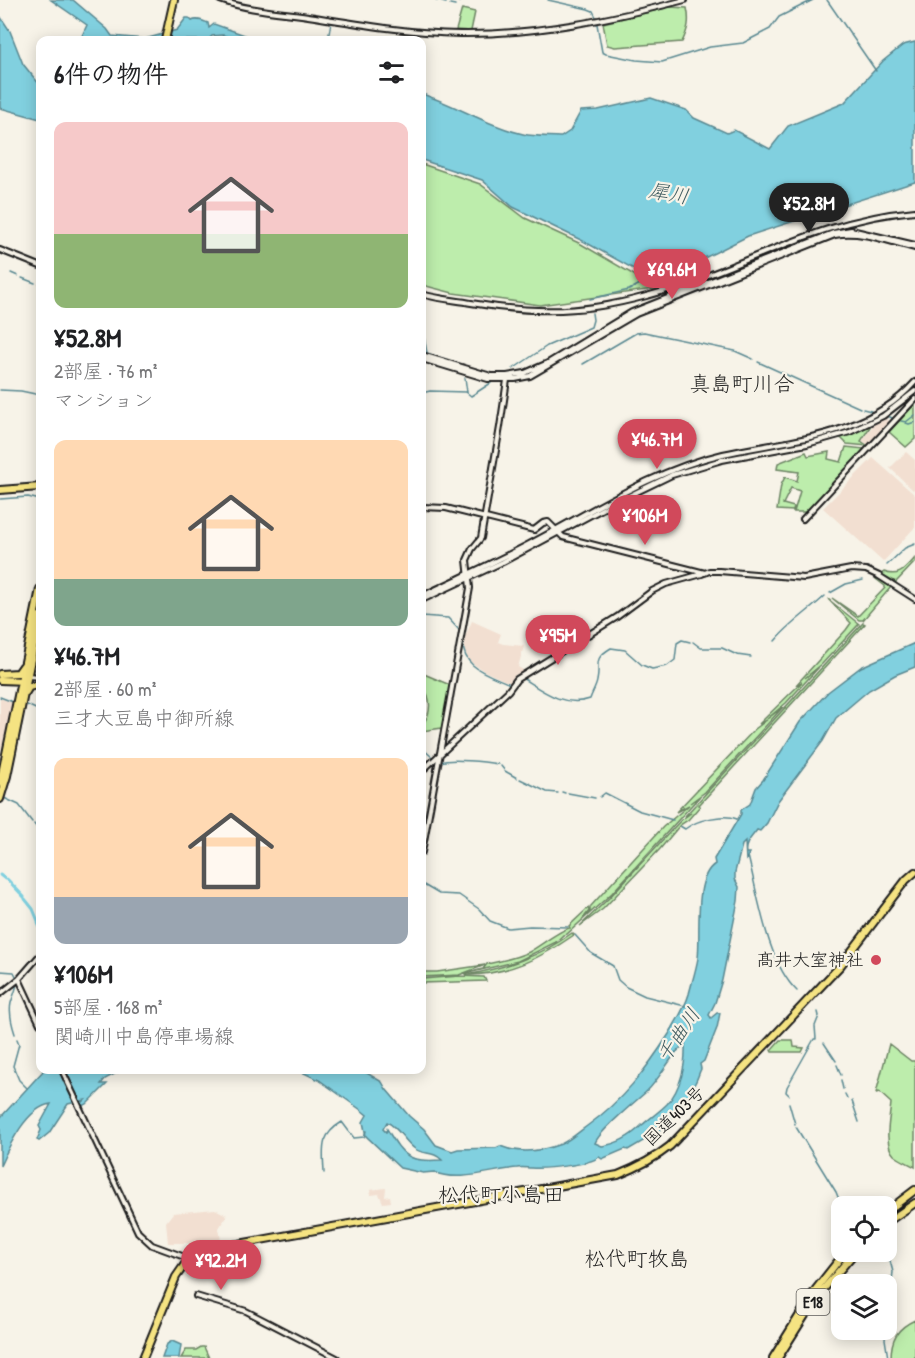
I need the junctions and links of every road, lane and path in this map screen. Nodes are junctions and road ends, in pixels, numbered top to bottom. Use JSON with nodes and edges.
{"nodes":[{"id":1,"x":172,"y":0,"type":"edge"},
{"id":2,"x":220,"y":0,"type":"edge"},
{"id":3,"x":685,"y":0,"type":"edge"},
{"id":4,"x":164,"y":36,"type":"edge"},
{"id":5,"x":915,"y":211,"type":"edge"},
{"id":6,"x":915,"y":246,"type":"edge"},
{"id":7,"x":0,"y":250,"type":"edge"},
{"id":8,"x":36,"y":264,"type":"edge"},
{"id":9,"x":426,"y":295,"type":"edge"},
{"id":10,"x":426,"y":358,"type":"edge"},
{"id":11,"x":426,"y":358,"type":"edge"},
{"id":12,"x":507,"y":380,"type":"junction"},
{"id":13,"x":915,"y":382,"type":"edge"},
{"id":14,"x":915,"y":391,"type":"edge"},
{"id":15,"x":915,"y":399,"type":"edge"},
{"id":16,"x":36,"y":487,"type":"edge"},
{"id":17,"x":0,"y":490,"type":"edge"},
{"id":18,"x":426,"y":507,"type":"edge"},
{"id":19,"x":484,"y":519,"type":"junction"},
{"id":20,"x":803,"y":519,"type":"dead end"},
{"id":21,"x":557,"y":531,"type":"junction"},
{"id":22,"x":705,"y":573,"type":"junction"},
{"id":23,"x":469,"y":577,"type":"junction"},
{"id":24,"x":426,"y":596,"type":"edge"},
{"id":25,"x":915,"y":599,"type":"edge"},
{"id":26,"x":36,"y":609,"type":"edge"},
{"id":27,"x":36,"y":633,"type":"edge"},
{"id":28,"x":29,"y":644,"type":"junction"},
{"id":29,"x":0,"y":674,"type":"edge"},
{"id":30,"x":36,"y":677,"type":"edge"},
{"id":31,"x":25,"y":678,"type":"junction"},
{"id":32,"x":0,"y":680,"type":"edge"},
{"id":33,"x":36,"y":682,"type":"edge"},
{"id":34,"x":36,"y":684,"type":"edge"},
{"id":35,"x":25,"y":694,"type":"junction"},
{"id":36,"x":441,"y":754,"type":"junction"},
{"id":37,"x":426,"y":767,"type":"edge"},
{"id":38,"x":0,"y":783,"type":"edge"},
{"id":39,"x":0,"y":799,"type":"edge"},
{"id":40,"x":426,"y":831,"type":"edge"},
{"id":41,"x":915,"y":872,"type":"edge"},
{"id":42,"x":36,"y":960,"type":"edge"},
{"id":43,"x":19,"y":979,"type":"junction"},
{"id":44,"x":0,"y":994,"type":"edge"},
{"id":45,"x":36,"y":1015,"type":"edge"},
{"id":46,"x":64,"y":1074,"type":"edge"},
{"id":47,"x":915,"y":1190,"type":"edge"},
{"id":48,"x":915,"y":1203,"type":"edge"},
{"id":49,"x":897,"y":1204,"type":"edge"},
{"id":50,"x":897,"y":1216,"type":"edge"},
{"id":51,"x":190,"y":1259,"type":"junction"},
{"id":52,"x":838,"y":1262,"type":"edge"},
{"id":53,"x":847,"y":1262,"type":"edge"},
{"id":54,"x":196,"y":1296,"type":"dead end"},
{"id":55,"x":143,"y":1358,"type":"edge"},
{"id":56,"x":337,"y":1358,"type":"edge"},
{"id":57,"x":773,"y":1358,"type":"edge"},
{"id":58,"x":778,"y":1358,"type":"edge"}],
"edges":[{"from":1,"to":4,"type":"highway"},
{"from":2,"to":3,"type":"street"},
{"from":5,"to":9,"type":"street"},
{"from":6,"to":10,"type":"street"},
{"from":6,"to":12,"type":"street"},
{"from":7,"to":8,"type":"street"},
{"from":11,"to":12,"type":"street"},
{"from":12,"to":19,"type":"street"},
{"from":13,"to":21,"type":"street"},
{"from":14,"to":21,"type":"street"},
{"from":15,"to":20,"type":"street"},
{"from":16,"to":17,"type":"highway"},
{"from":18,"to":19,"type":"street"},
{"from":19,"to":21,"type":"street"},
{"from":19,"to":23,"type":"street"},
{"from":21,"to":22,"type":"street"},
{"from":21,"to":23,"type":"street"},
{"from":22,"to":25,"type":"street"},
{"from":22,"to":36,"type":"street"},
{"from":23,"to":24,"type":"street"},
{"from":23,"to":36,"type":"street"},
{"from":26,"to":28,"type":"highway"},
{"from":27,"to":31,"type":"highway"},
{"from":28,"to":29,"type":"highway"},
{"from":28,"to":31,"type":"highway"},
{"from":29,"to":31,"type":"highway"},
{"from":30,"to":31,"type":"street"},
{"from":31,"to":32,"type":"highway"},
{"from":31,"to":33,"type":"street"},
{"from":31,"to":35,"type":"highway"},
{"from":31,"to":38,"type":"highway"},
{"from":34,"to":35,"type":"highway"},
{"from":35,"to":39,"type":"highway"},
{"from":36,"to":37,"type":"street"},
{"from":36,"to":40,"type":"street"},
{"from":41,"to":51,"type":"highway","name":"国道403号"},
{"from":42,"to":43,"type":"street"},
{"from":43,"to":44,"type":"street"},
{"from":43,"to":45,"type":"street"},
{"from":46,"to":51,"type":"street"},
{"from":47,"to":49,"type":"highway"},
{"from":48,"to":50,"type":"highway"},
{"from":51,"to":55,"type":"highway","name":"国道403号"},
{"from":52,"to":57,"type":"highway","number":"E18"},
{"from":53,"to":58,"type":"highway","number":"E18"},
{"from":54,"to":56,"type":"street"}]}
